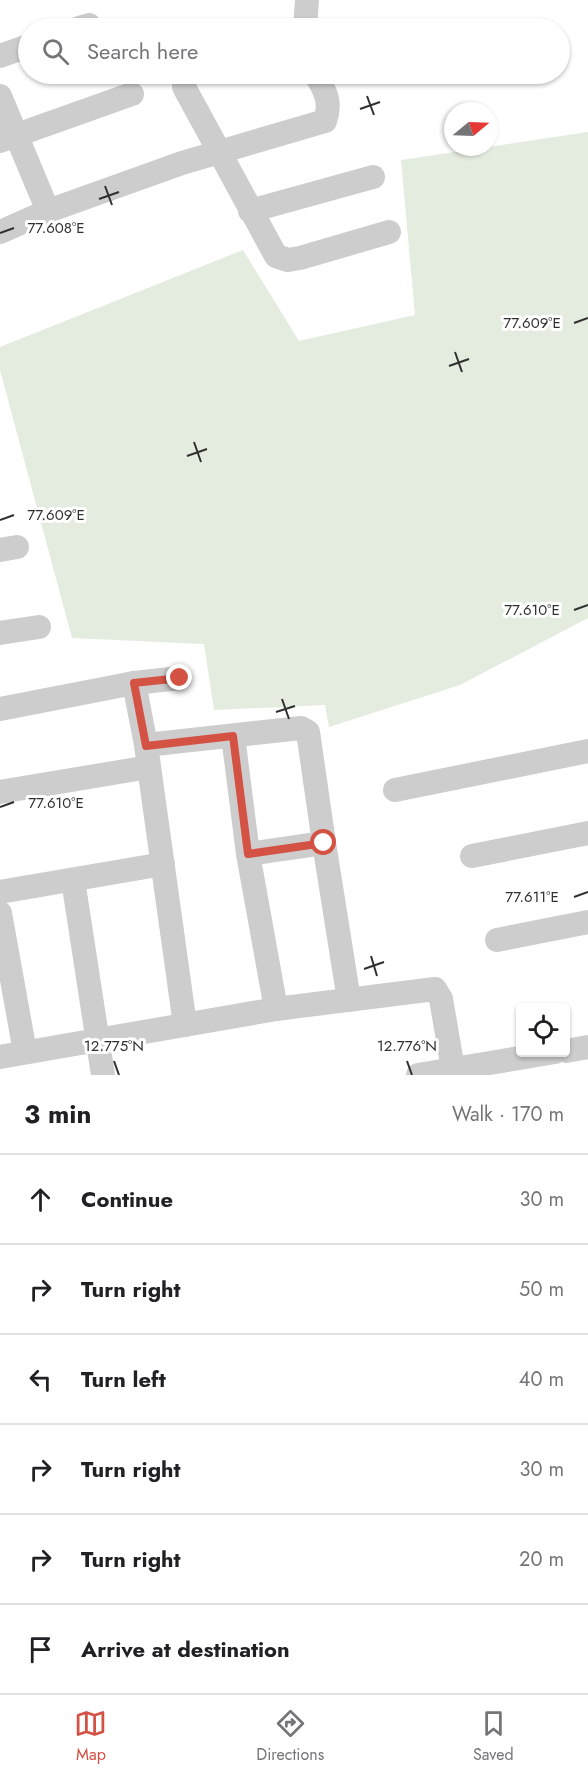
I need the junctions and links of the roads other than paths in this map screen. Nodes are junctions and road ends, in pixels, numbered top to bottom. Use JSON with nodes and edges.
{"nodes":[{"id":1,"x":307,"y":0,"type":"edge"},
{"id":2,"x":306,"y":18,"type":"edge"},
{"id":3,"x":18,"y":50,"type":"edge"},
{"id":4,"x":0,"y":56,"type":"edge"},
{"id":5,"x":321,"y":84,"type":"edge"},
{"id":6,"x":184,"y":87,"type":"dead end"},
{"id":7,"x":132,"y":94,"type":"dead end"},
{"id":8,"x":0,"y":96,"type":"edge"},
{"id":9,"x":8,"y":138,"type":"edge"},
{"id":10,"x":218,"y":153,"type":"junction"},
{"id":11,"x":373,"y":177,"type":"dead end"},
{"id":12,"x":250,"y":211,"type":"junction"},
{"id":13,"x":48,"y":212,"type":"junction"},
{"id":14,"x":0,"y":232,"type":"edge"},
{"id":15,"x":389,"y":232,"type":"dead end"},
{"id":16,"x":39,"y":627,"type":"dead end"},
{"id":17,"x":0,"y":633,"type":"edge"},
{"id":18,"x":180,"y":678,"type":"dead end"},
{"id":19,"x":134,"y":683,"type":"junction"},
{"id":20,"x":0,"y":709,"type":"edge"},
{"id":21,"x":233,"y":736,"type":"junction"},
{"id":22,"x":588,"y":751,"type":"edge"},
{"id":23,"x":148,"y":756,"type":"junction"},
{"id":24,"x":395,"y":790,"type":"dead end"},
{"id":25,"x":0,"y":792,"type":"edge"},
{"id":26,"x":588,"y":833,"type":"edge"},
{"id":27,"x":324,"y":843,"type":"junction"},
{"id":28,"x":248,"y":854,"type":"junction"},
{"id":29,"x":472,"y":856,"type":"dead end"},
{"id":30,"x":163,"y":864,"type":"junction"},
{"id":31,"x":73,"y":880,"type":"junction"},
{"id":32,"x":0,"y":892,"type":"edge"},
{"id":33,"x":0,"y":913,"type":"edge"},
{"id":34,"x":588,"y":922,"type":"edge"},
{"id":35,"x":497,"y":940,"type":"dead end"},
{"id":36,"x":349,"y":1000,"type":"junction"},
{"id":37,"x":276,"y":1009,"type":"junction"},
{"id":38,"x":185,"y":1025,"type":"junction"},
{"id":39,"x":97,"y":1040,"type":"junction"},
{"id":40,"x":588,"y":1047,"type":"edge"},
{"id":41,"x":570,"y":1050,"type":"edge"},
{"id":42,"x":25,"y":1052,"type":"junction"},
{"id":43,"x":0,"y":1056,"type":"edge"},
{"id":44,"x":530,"y":1057,"type":"edge"},
{"id":45,"x":453,"y":1069,"type":"junction"},
{"id":46,"x":103,"y":1075,"type":"edge"},
{"id":47,"x":418,"y":1075,"type":"edge"}],
"edges":[{"from":1,"to":2,"type":"street"},
{"from":3,"to":4,"type":"street"},
{"from":5,"to":10,"type":"street"},
{"from":6,"to":10,"type":"street"},
{"from":7,"to":9,"type":"street"},
{"from":8,"to":9,"type":"street"},
{"from":9,"to":13,"type":"street"},
{"from":10,"to":12,"type":"street"},
{"from":10,"to":13,"type":"street"},
{"from":11,"to":12,"type":"street"},
{"from":12,"to":15,"type":"street"},
{"from":13,"to":14,"type":"street"},
{"from":16,"to":17,"type":"street"},
{"from":18,"to":19,"type":"street"},
{"from":19,"to":20,"type":"street"},
{"from":19,"to":23,"type":"street"},
{"from":21,"to":23,"type":"street"},
{"from":21,"to":27,"type":"street"},
{"from":21,"to":28,"type":"street"},
{"from":22,"to":24,"type":"street"},
{"from":23,"to":25,"type":"street"},
{"from":23,"to":30,"type":"street"},
{"from":26,"to":29,"type":"street"},
{"from":27,"to":28,"type":"street"},
{"from":27,"to":36,"type":"street"},
{"from":28,"to":37,"type":"street"},
{"from":30,"to":31,"type":"street"},
{"from":30,"to":38,"type":"street"},
{"from":31,"to":32,"type":"street"},
{"from":31,"to":39,"type":"street"},
{"from":33,"to":42,"type":"street"},
{"from":34,"to":35,"type":"street"},
{"from":36,"to":37,"type":"street"},
{"from":36,"to":45,"type":"street"},
{"from":37,"to":38,"type":"street"},
{"from":38,"to":39,"type":"street"},
{"from":39,"to":42,"type":"street"},
{"from":39,"to":46,"type":"street"},
{"from":40,"to":41,"type":"street"},
{"from":42,"to":43,"type":"street"},
{"from":44,"to":45,"type":"street"},
{"from":45,"to":47,"type":"street"}]}
